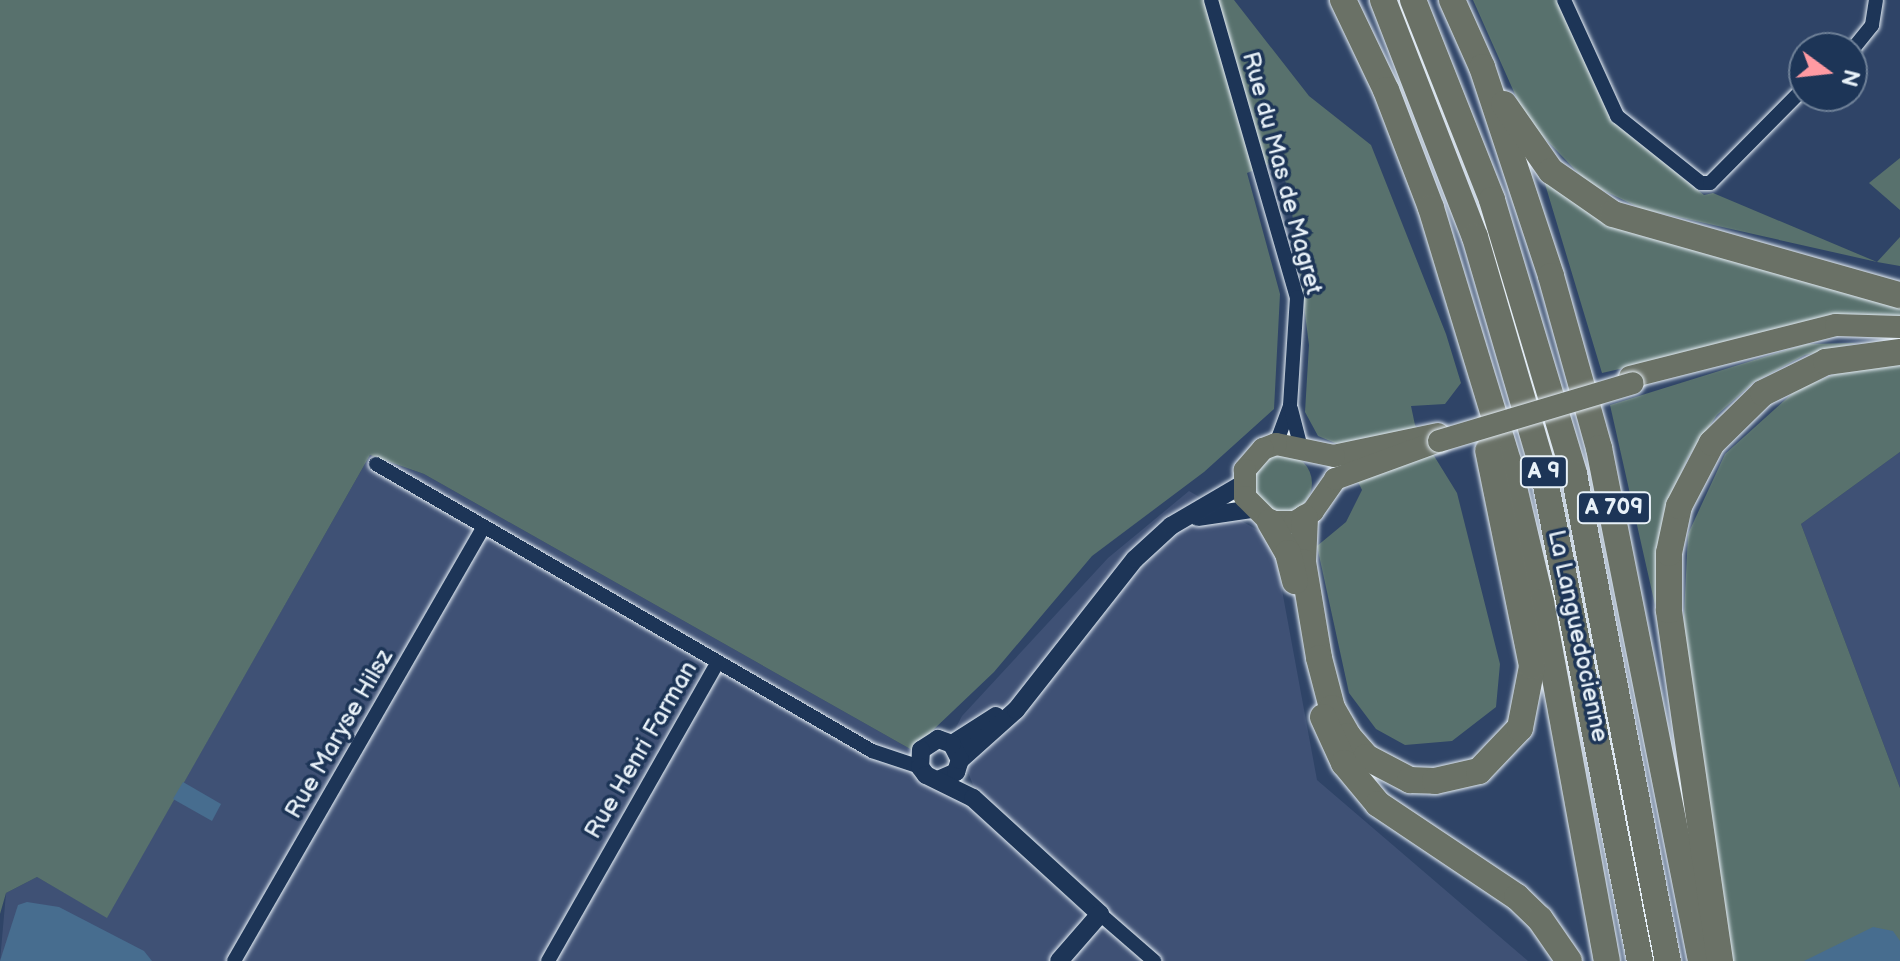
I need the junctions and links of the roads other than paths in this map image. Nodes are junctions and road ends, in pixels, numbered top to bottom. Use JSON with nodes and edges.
{"nodes":[{"id":1,"x":1211,"y":0,"type":"edge"},
{"id":2,"x":1343,"y":0,"type":"edge"},
{"id":3,"x":1383,"y":0,"type":"edge"},
{"id":4,"x":1413,"y":0,"type":"edge"},
{"id":5,"x":1452,"y":0,"type":"edge"},
{"id":6,"x":1564,"y":0,"type":"edge"},
{"id":7,"x":1876,"y":0,"type":"edge"},
{"id":8,"x":1866,"y":32,"type":"edge"},
{"id":9,"x":1482,"y":67,"type":"junction"},
{"id":10,"x":1788,"y":104,"type":"edge"},
{"id":11,"x":1456,"y":281,"type":"junction"},
{"id":12,"x":1900,"y":295,"type":"edge"},
{"id":13,"x":1900,"y":327,"type":"edge"},
{"id":14,"x":1900,"y":334,"type":"edge"},
{"id":15,"x":1900,"y":352,"type":"edge"},
{"id":16,"x":1631,"y":380,"type":"junction"},
{"id":17,"x":1290,"y":406,"type":"junction"},
{"id":18,"x":1439,"y":438,"type":"junction"},
{"id":19,"x":1276,"y":444,"type":"junction"},
{"id":20,"x":1304,"y":449,"type":"junction"},
{"id":21,"x":376,"y":464,"type":"dead end"},
{"id":22,"x":1243,"y":484,"type":"junction"},
{"id":23,"x":1322,"y":494,"type":"junction"},
{"id":24,"x":1261,"y":516,"type":"junction"},
{"id":25,"x":1191,"y":517,"type":"junction"},
{"id":26,"x":1305,"y":518,"type":"junction"},
{"id":27,"x":482,"y":529,"type":"junction"},
{"id":28,"x":717,"y":664,"type":"junction"},
{"id":29,"x":921,"y":759,"type":"junction"},
{"id":30,"x":956,"y":759,"type":"junction"},
{"id":31,"x":938,"y":780,"type":"junction"},
{"id":32,"x":973,"y":798,"type":"junction"},
{"id":33,"x":1100,"y":914,"type":"junction"},
{"id":34,"x":234,"y":961,"type":"edge"},
{"id":35,"x":548,"y":961,"type":"edge"},
{"id":36,"x":1059,"y":961,"type":"edge"},
{"id":37,"x":1154,"y":961,"type":"edge"},
{"id":38,"x":1569,"y":961,"type":"edge"},
{"id":39,"x":1607,"y":961,"type":"edge"},
{"id":40,"x":1640,"y":961,"type":"edge"},
{"id":41,"x":1668,"y":961,"type":"edge"},
{"id":42,"x":1701,"y":961,"type":"edge"},
{"id":43,"x":1720,"y":961,"type":"edge"}],
"edges":[{"from":1,"to":17,"type":"street","name":"Rue du Mas de Magret"},
{"from":2,"to":11,"type":"highway"},
{"from":3,"to":40,"type":"highway","name":"La Languedocienne","number":"A 9"},
{"from":4,"to":41,"type":"highway","name":"La Languedocienne","number":"A 9"},
{"from":5,"to":9,"type":"highway","number":"A 709"},
{"from":6,"to":10,"type":"street"},
{"from":7,"to":8,"type":"street"},
{"from":9,"to":12,"type":"highway"},
{"from":9,"to":42,"type":"highway","number":"A 709"},
{"from":11,"to":26,"type":"highway"},
{"from":11,"to":39,"type":"highway"},
{"from":13,"to":16,"type":"main road"},
{"from":14,"to":16,"type":"main road"},
{"from":15,"to":43,"type":"highway"},
{"from":16,"to":18,"type":"main road","bridge":true},
{"from":17,"to":19,"type":"street","name":"Rue du Mas de Magret"},
{"from":17,"to":20,"type":"street","name":"Rue du Mas de Magret"},
{"from":18,"to":20,"type":"main road"},
{"from":18,"to":23,"type":"main road"},
{"from":19,"to":20,"type":"main road"},
{"from":19,"to":22,"type":"main road"},
{"from":20,"to":23,"type":"main road"},
{"from":21,"to":27,"type":"street"},
{"from":22,"to":24,"type":"main road"},
{"from":22,"to":25,"type":"street"},
{"from":23,"to":26,"type":"main road"},
{"from":24,"to":25,"type":"street"},
{"from":24,"to":26,"type":"main road"},
{"from":24,"to":38,"type":"highway"},
{"from":25,"to":30,"type":"street"},
{"from":27,"to":28,"type":"street"},
{"from":27,"to":34,"type":"street","name":"Rue Maryse Hilsz"},
{"from":28,"to":29,"type":"street","name":"Rue Henri Farman"},
{"from":28,"to":35,"type":"street","name":"Rue Henri Farman"},
{"from":29,"to":30,"type":"street"},
{"from":29,"to":31,"type":"street"},
{"from":30,"to":31,"type":"street"},
{"from":30,"to":32,"type":"street"},
{"from":31,"to":32,"type":"street"},
{"from":32,"to":33,"type":"street"},
{"from":33,"to":36,"type":"street"},
{"from":33,"to":37,"type":"street"}]}
